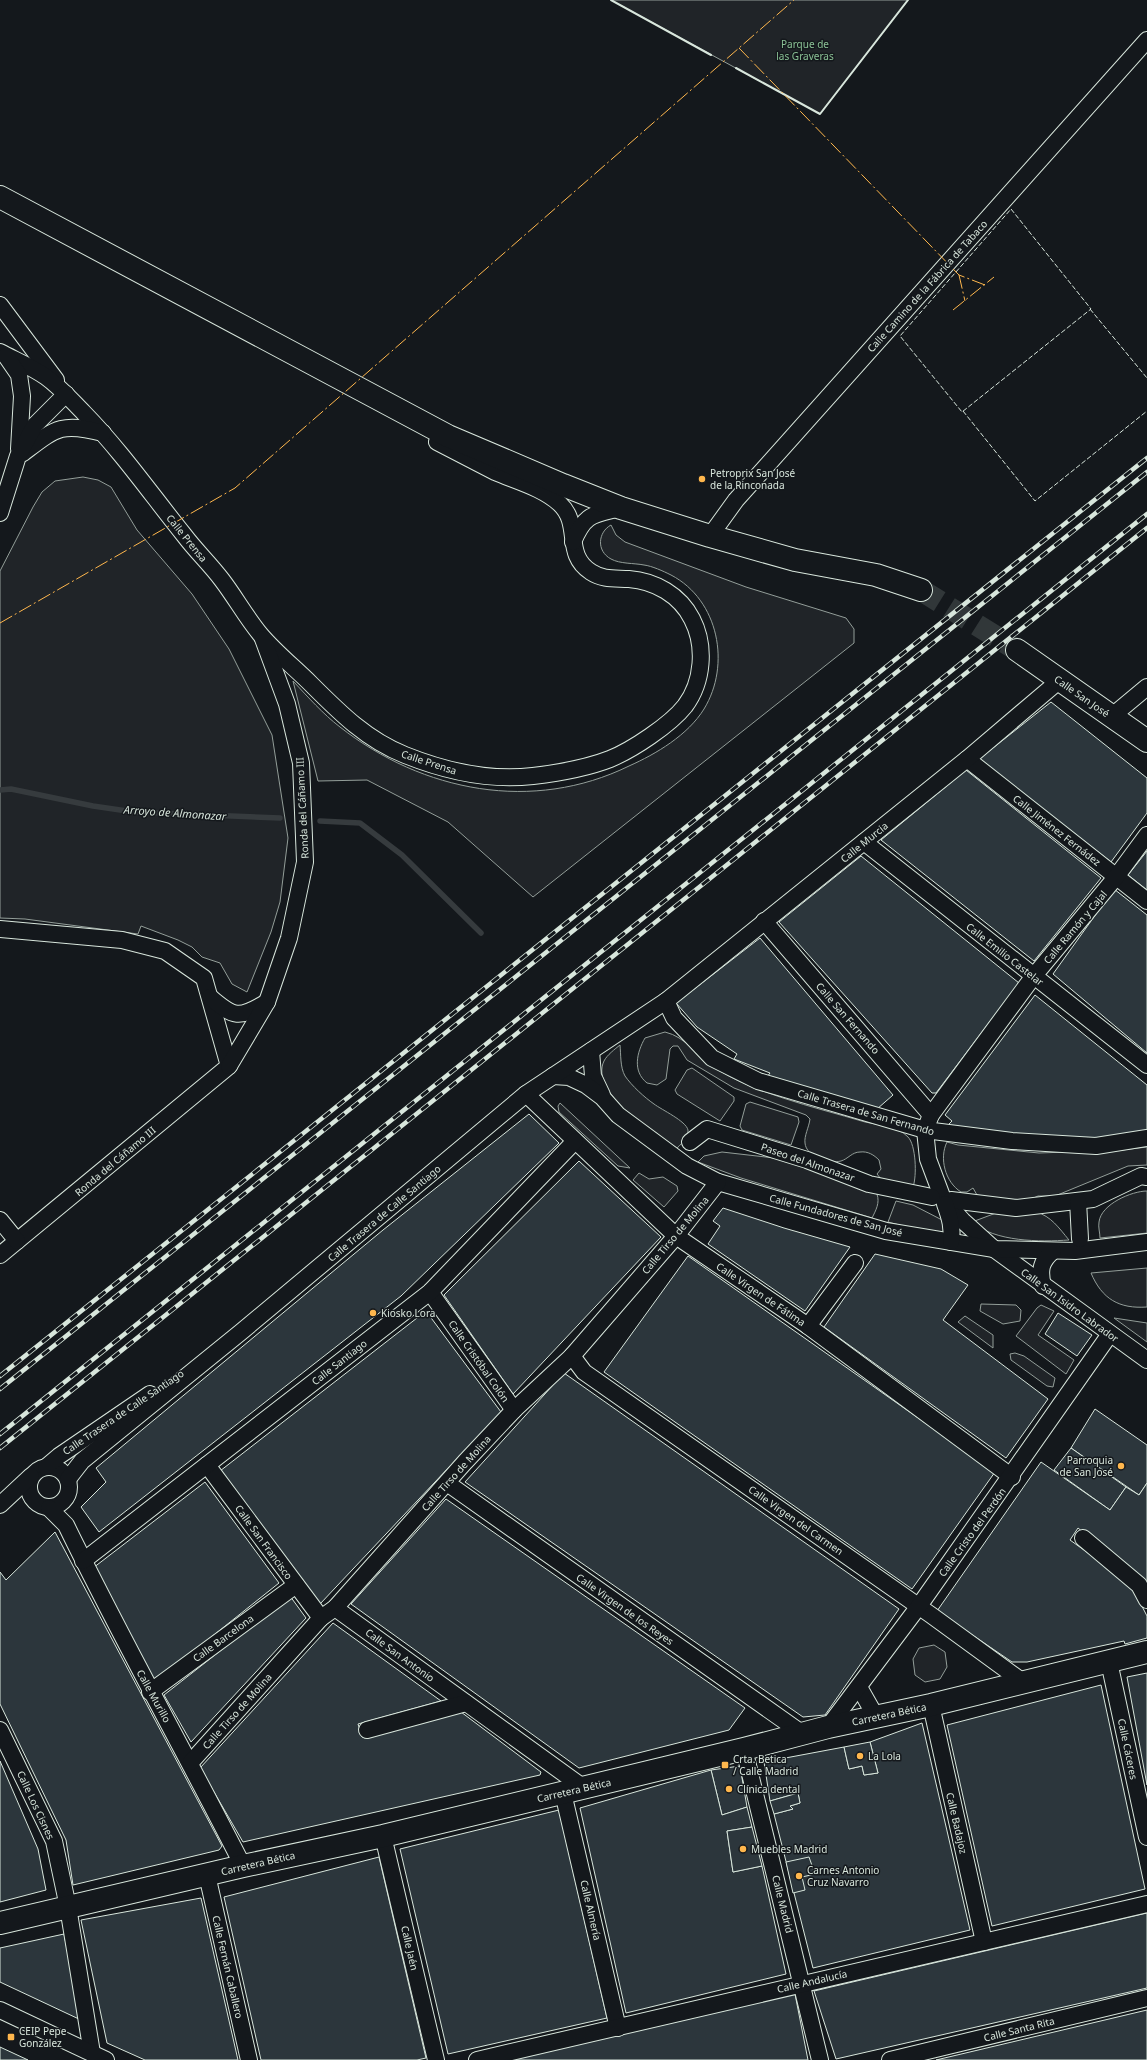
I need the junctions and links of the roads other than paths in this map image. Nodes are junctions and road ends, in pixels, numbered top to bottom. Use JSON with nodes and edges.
{"nodes":[{"id":1,"x":1147,"y":40,"type":"edge"},
{"id":2,"x":0,"y":198,"type":"edge"},
{"id":3,"x":0,"y":305,"type":"edge"},
{"id":4,"x":0,"y":324,"type":"edge"},
{"id":5,"x":23,"y":334,"type":"junction"},
{"id":6,"x":2,"y":354,"type":"edge"},
{"id":7,"x":66,"y":394,"type":"junction"},
{"id":8,"x":420,"y":421,"type":"junction"},
{"id":9,"x":104,"y":434,"type":"junction"},
{"id":10,"x":18,"y":456,"type":"junction"},
{"id":11,"x":1,"y":508,"type":"edge"},
{"id":12,"x":621,"y":508,"type":"junction"},
{"id":13,"x":710,"y":536,"type":"junction"},
{"id":14,"x":573,"y":542,"type":"junction"},
{"id":15,"x":921,"y":590,"type":"tunnel mouth"},
{"id":16,"x":261,"y":635,"type":"junction"},
{"id":17,"x":1017,"y":650,"type":"tunnel mouth"},
{"id":18,"x":1060,"y":680,"type":"junction"},
{"id":19,"x":1147,"y":687,"type":"edge"},
{"id":20,"x":1111,"y":717,"type":"junction"},
{"id":21,"x":1147,"y":741,"type":"edge"},
{"id":22,"x":967,"y":759,"type":"junction"},
{"id":23,"x":1147,"y":835,"type":"edge"},
{"id":24,"x":864,"y":842,"type":"junction"},
{"id":25,"x":1116,"y":877,"type":"junction"},
{"id":26,"x":1147,"y":901,"type":"edge"},
{"id":27,"x":764,"y":921,"type":"junction"},
{"id":28,"x":0,"y":929,"type":"edge"},
{"id":29,"x":1033,"y":976,"type":"junction"},
{"id":30,"x":210,"y":997,"type":"junction"},
{"id":31,"x":666,"y":1001,"type":"junction"},
{"id":32,"x":266,"y":1002,"type":"junction"},
{"id":33,"x":674,"y":1018,"type":"junction"},
{"id":34,"x":624,"y":1029,"type":"junction"},
{"id":35,"x":591,"y":1051,"type":"junction"},
{"id":36,"x":1147,"y":1065,"type":"edge"},
{"id":37,"x":229,"y":1066,"type":"junction"},
{"id":38,"x":553,"y":1076,"type":"junction"},
{"id":39,"x":526,"y":1094,"type":"junction"},
{"id":40,"x":602,"y":1097,"type":"junction"},
{"id":41,"x":931,"y":1115,"type":"junction"},
{"id":42,"x":925,"y":1130,"type":"junction"},
{"id":43,"x":1147,"y":1138,"type":"edge"},
{"id":44,"x":575,"y":1141,"type":"junction"},
{"id":45,"x":690,"y":1142,"type":"dead end"},
{"id":46,"x":1147,"y":1178,"type":"edge"},
{"id":47,"x":718,"y":1182,"type":"junction"},
{"id":48,"x":942,"y":1199,"type":"junction"},
{"id":49,"x":1078,"y":1200,"type":"junction"},
{"id":50,"x":0,"y":1220,"type":"edge"},
{"id":51,"x":676,"y":1236,"type":"junction"},
{"id":52,"x":1080,"y":1239,"type":"dead end"},
{"id":53,"x":17,"y":1242,"type":"junction"},
{"id":54,"x":951,"y":1242,"type":"junction"},
{"id":55,"x":1147,"y":1242,"type":"edge"},
{"id":56,"x":994,"y":1249,"type":"junction"},
{"id":57,"x":1053,"y":1250,"type":"junction"},
{"id":58,"x":0,"y":1255,"type":"edge"},
{"id":59,"x":856,"y":1263,"type":"dead end"},
{"id":60,"x":1043,"y":1286,"type":"junction"},
{"id":61,"x":430,"y":1292,"type":"junction"},
{"id":62,"x":808,"y":1326,"type":"junction"},
{"id":63,"x":241,"y":1332,"type":"junction"},
{"id":64,"x":1110,"y":1334,"type":"junction"},
{"id":65,"x":572,"y":1356,"type":"junction"},
{"id":66,"x":1147,"y":1360,"type":"edge"},
{"id":67,"x":514,"y":1410,"type":"junction"},
{"id":68,"x":207,"y":1465,"type":"junction"},
{"id":69,"x":46,"y":1467,"type":"junction"},
{"id":70,"x":31,"y":1476,"type":"junction"},
{"id":71,"x":1012,"y":1477,"type":"junction"},
{"id":72,"x":68,"y":1478,"type":"junction"},
{"id":73,"x":447,"y":1483,"type":"junction"},
{"id":74,"x":32,"y":1500,"type":"junction"},
{"id":75,"x":1,"y":1503,"type":"edge"},
{"id":76,"x":56,"y":1505,"type":"junction"},
{"id":77,"x":1083,"y":1538,"type":"dead end"},
{"id":78,"x":83,"y":1561,"type":"junction"},
{"id":79,"x":296,"y":1585,"type":"junction"},
{"id":80,"x":1147,"y":1600,"type":"edge"},
{"id":81,"x":919,"y":1606,"type":"junction"},
{"id":82,"x":335,"y":1608,"type":"junction"},
{"id":83,"x":321,"y":1618,"type":"junction"},
{"id":84,"x":1147,"y":1652,"type":"edge"},
{"id":85,"x":1109,"y":1662,"type":"junction"},
{"id":86,"x":1022,"y":1682,"type":"junction"},
{"id":87,"x":859,"y":1687,"type":"junction"},
{"id":88,"x":150,"y":1692,"type":"junction"},
{"id":89,"x":466,"y":1703,"type":"junction"},
{"id":90,"x":931,"y":1705,"type":"junction"},
{"id":91,"x":876,"y":1717,"type":"junction"},
{"id":92,"x":828,"y":1727,"type":"junction"},
{"id":93,"x":0,"y":1730,"type":"edge"},
{"id":94,"x":367,"y":1730,"type":"dead end"},
{"id":95,"x":804,"y":1734,"type":"junction"},
{"id":96,"x":744,"y":1749,"type":"junction"},
{"id":97,"x":190,"y":1762,"type":"junction"},
{"id":98,"x":574,"y":1790,"type":"junction"},
{"id":99,"x":384,"y":1836,"type":"junction"},
{"id":100,"x":1147,"y":1837,"type":"edge"},
{"id":101,"x":243,"y":1866,"type":"junction"},
{"id":102,"x":208,"y":1875,"type":"junction"},
{"id":103,"x":1147,"y":1904,"type":"edge"},
{"id":104,"x":68,"y":1907,"type":"junction"},
{"id":105,"x":0,"y":1923,"type":"edge"},
{"id":106,"x":984,"y":1942,"type":"junction"},
{"id":107,"x":802,"y":1983,"type":"junction"},
{"id":108,"x":1147,"y":1998,"type":"edge"},
{"id":109,"x":0,"y":2010,"type":"edge"},
{"id":110,"x":618,"y":2028,"type":"junction"},
{"id":111,"x":99,"y":2057,"type":"edge"},
{"id":112,"x":249,"y":2060,"type":"edge"},
{"id":113,"x":436,"y":2060,"type":"edge"},
{"id":114,"x":477,"y":2060,"type":"edge"},
{"id":115,"x":820,"y":2060,"type":"edge"},
{"id":116,"x":890,"y":2060,"type":"edge"}],
"edges":[{"from":1,"to":13,"type":"street","name":"Calle Camino de la Fábrica de Tabaco"},
{"from":2,"to":8,"type":"street"},
{"from":3,"to":5,"type":"street"},
{"from":4,"to":5,"type":"street"},
{"from":5,"to":7,"type":"street"},
{"from":6,"to":7,"type":"street"},
{"from":6,"to":10,"type":"street"},
{"from":7,"to":9,"type":"street","name":"Calle Prensa"},
{"from":7,"to":10,"type":"street"},
{"from":8,"to":12,"type":"street"},
{"from":8,"to":14,"type":"street","name":"Calle Prensa"},
{"from":9,"to":10,"type":"street"},
{"from":9,"to":16,"type":"street","name":"Calle Prensa"},
{"from":10,"to":11,"type":"street"},
{"from":12,"to":13,"type":"street"},
{"from":12,"to":14,"type":"street"},
{"from":13,"to":15,"type":"street"},
{"from":14,"to":16,"type":"street","name":"Calle Prensa"},
{"from":16,"to":32,"type":"street","name":"Ronda del Cáñamo III"},
{"from":17,"to":18,"type":"street","name":"Calle San José"},
{"from":18,"to":20,"type":"street","name":"Calle San José"},
{"from":18,"to":22,"type":"street","name":"Calle Murcia"},
{"from":19,"to":20,"type":"street"},
{"from":20,"to":21,"type":"street","name":"Calle San José"},
{"from":22,"to":24,"type":"street","name":"Calle Murcia"},
{"from":22,"to":25,"type":"street","name":"Calle Jiménez Fernádez"},
{"from":23,"to":25,"type":"street","name":"Calle Ramón y Cajal"},
{"from":24,"to":27,"type":"street","name":"Calle Murcia"},
{"from":24,"to":29,"type":"street","name":"Calle Emilio Castelar"},
{"from":25,"to":26,"type":"street","name":"Calle Jiménez Fernádez"},
{"from":25,"to":29,"type":"street","name":"Calle Ramón y Cajal"},
{"from":27,"to":31,"type":"street","name":"Calle Murcia"},
{"from":27,"to":41,"type":"street","name":"Calle San Fernando"},
{"from":28,"to":30,"type":"street"},
{"from":29,"to":36,"type":"street","name":"Calle Emilio Castelar"},
{"from":29,"to":41,"type":"street","name":"Calle Ramón y Cajal"},
{"from":30,"to":32,"type":"street"},
{"from":30,"to":37,"type":"street"},
{"from":31,"to":33,"type":"street","name":"Calle Trasera de San Fernando"},
{"from":31,"to":34,"type":"street","name":"Calle Murcia"},
{"from":32,"to":37,"type":"street","name":"Ronda del Cáñamo III"},
{"from":33,"to":34,"type":"street"},
{"from":33,"to":42,"type":"street","name":"Calle Trasera de San Fernando"},
{"from":34,"to":35,"type":"street","name":"Calle Trasera de Calle Santiago"},
{"from":35,"to":38,"type":"street","name":"Calle Trasera de Calle Santiago"},
{"from":35,"to":40,"type":"street","name":"Calle Fundadores de San José"},
{"from":37,"to":53,"type":"street","name":"Ronda del Cáñamo III"},
{"from":38,"to":39,"type":"street","name":"Calle Trasera de Calle Santiago"},
{"from":38,"to":40,"type":"street","name":"Calle Fundadores de San José"},
{"from":39,"to":44,"type":"street","name":"Calle Virgen de Fátima"},
{"from":39,"to":63,"type":"street","name":"Calle Trasera de Calle Santiago"},
{"from":40,"to":47,"type":"street","name":"Calle Fundadores de San José"},
{"from":41,"to":42,"type":"street","name":"Calle Ramón y Cajal"},
{"from":42,"to":43,"type":"street","name":"Calle Trasera de San Fernando"},
{"from":42,"to":48,"type":"street"},
{"from":44,"to":51,"type":"street","name":"Calle Virgen de Fátima"},
{"from":44,"to":61,"type":"street","name":"Calle Santiago"},
{"from":45,"to":48,"type":"street","name":"Paseo del Almonazar"},
{"from":46,"to":49,"type":"street","name":"Paseo del Almonazar"},
{"from":47,"to":51,"type":"street","name":"Calle Tirso de Molina"},
{"from":47,"to":54,"type":"street","name":"Calle Fundadores de San José"},
{"from":48,"to":49,"type":"street","name":"Paseo del Almonazar"},
{"from":48,"to":54,"type":"street"},
{"from":48,"to":56,"type":"street","name":"Calle San Isidro Labrador"},
{"from":49,"to":52,"type":"street"},
{"from":50,"to":53,"type":"street"},
{"from":51,"to":62,"type":"street","name":"Calle Virgen de Fátima"},
{"from":51,"to":65,"type":"street","name":"Calle Tirso de Molina"},
{"from":53,"to":58,"type":"street","name":"Ronda del Cáñamo III"},
{"from":54,"to":56,"type":"street","name":"Calle Fundadores de San José"},
{"from":55,"to":57,"type":"street","name":"Calle Fundadores de San José"},
{"from":56,"to":57,"type":"street","name":"Calle Fundadores de San José"},
{"from":56,"to":60,"type":"street","name":"Calle San Isidro Labrador"},
{"from":57,"to":60,"type":"street"},
{"from":59,"to":62,"type":"street"},
{"from":60,"to":64,"type":"street","name":"Calle San Isidro Labrador"},
{"from":61,"to":67,"type":"street","name":"Calle Cristóbal Colón"},
{"from":61,"to":68,"type":"street","name":"Calle Santiago"},
{"from":62,"to":71,"type":"street","name":"Calle Virgen de Fátima"},
{"from":63,"to":69,"type":"street","name":"Calle Trasera de Calle Santiago"},
{"from":63,"to":72,"type":"street","name":"Calle Trasera de Calle Santiago"},
{"from":64,"to":66,"type":"street","name":"Calle San Isidro Labrador"},
{"from":64,"to":71,"type":"street","name":"Calle Cristo del Perdón"},
{"from":65,"to":67,"type":"street","name":"Calle Tirso de Molina"},
{"from":65,"to":81,"type":"street","name":"Calle Virgen del Carmen"},
{"from":67,"to":73,"type":"street","name":"Calle Tirso de Molina"},
{"from":68,"to":78,"type":"street","name":"Calle Santiago"},
{"from":68,"to":79,"type":"street","name":"Calle San Francisco"},
{"from":69,"to":70,"type":"street"},
{"from":69,"to":72,"type":"street"},
{"from":70,"to":74,"type":"street"},
{"from":70,"to":75,"type":"street"},
{"from":71,"to":81,"type":"street","name":"Calle Cristo del Perdón"},
{"from":72,"to":76,"type":"street"},
{"from":73,"to":82,"type":"street","name":"Calle Tirso de Molina"},
{"from":73,"to":95,"type":"street","name":"Calle Virgen de los Reyes"},
{"from":74,"to":75,"type":"street"},
{"from":74,"to":76,"type":"street"},
{"from":76,"to":78,"type":"street","name":"Calle Murillo"},
{"from":77,"to":80,"type":"street"},
{"from":78,"to":88,"type":"street","name":"Calle Murillo"},
{"from":79,"to":83,"type":"street","name":"Calle San Francisco"},
{"from":79,"to":88,"type":"street","name":"Calle Barcelona"},
{"from":81,"to":86,"type":"street","name":"Calle Virgen del Carmen"},
{"from":81,"to":87,"type":"street","name":"Calle Cristo del Perdón"},
{"from":82,"to":83,"type":"street","name":"Calle Tirso de Molina"},
{"from":82,"to":89,"type":"street","name":"Calle San Antonio"},
{"from":83,"to":97,"type":"street","name":"Calle Tirso de Molina"},
{"from":84,"to":85,"type":"street","name":"Carretera Bética"},
{"from":85,"to":86,"type":"street","name":"Carretera Bética"},
{"from":85,"to":100,"type":"street","name":"Calle Cáceres"},
{"from":86,"to":90,"type":"street","name":"Carretera Bética"},
{"from":87,"to":91,"type":"street"},
{"from":87,"to":92,"type":"street","name":"Calle Cristo del Perdón"},
{"from":88,"to":97,"type":"street","name":"Calle Murillo"},
{"from":89,"to":94,"type":"street"},
{"from":89,"to":98,"type":"street","name":"Calle San Antonio"},
{"from":90,"to":91,"type":"street","name":"Carretera Bética"},
{"from":90,"to":106,"type":"street","name":"Calle Badajoz"},
{"from":91,"to":92,"type":"street","name":"Carretera Bética"},
{"from":92,"to":95,"type":"street","name":"Carretera Bética"},
{"from":93,"to":104,"type":"street","name":"Calle Los Cisnes"},
{"from":95,"to":96,"type":"street","name":"Carretera Bética"},
{"from":96,"to":98,"type":"street","name":"Carretera Bética"},
{"from":96,"to":107,"type":"street","name":"Calle Madrid"},
{"from":97,"to":101,"type":"street","name":"Calle Murillo"},
{"from":98,"to":99,"type":"street","name":"Carretera Bética"},
{"from":98,"to":110,"type":"street","name":"Calle Almería"},
{"from":99,"to":101,"type":"street","name":"Carretera Bética"},
{"from":99,"to":113,"type":"street","name":"Calle Jaén"},
{"from":101,"to":102,"type":"street","name":"Carretera Bética"},
{"from":102,"to":104,"type":"street","name":"Carretera Bética"},
{"from":102,"to":112,"type":"street","name":"Calle Fernán Caballero"},
{"from":103,"to":106,"type":"street","name":"Calle Andalucía"},
{"from":104,"to":105,"type":"street","name":"Carretera Bética"},
{"from":104,"to":111,"type":"street","name":"Calle Los Cisnes"},
{"from":106,"to":107,"type":"street","name":"Calle Andalucía"},
{"from":107,"to":110,"type":"street","name":"Calle Andalucía"},
{"from":107,"to":115,"type":"street","name":"Calle Madrid"},
{"from":108,"to":116,"type":"street","name":"Calle Santa Rita"},
{"from":109,"to":111,"type":"street"},
{"from":110,"to":114,"type":"street","name":"Calle Andalucía"}]}
